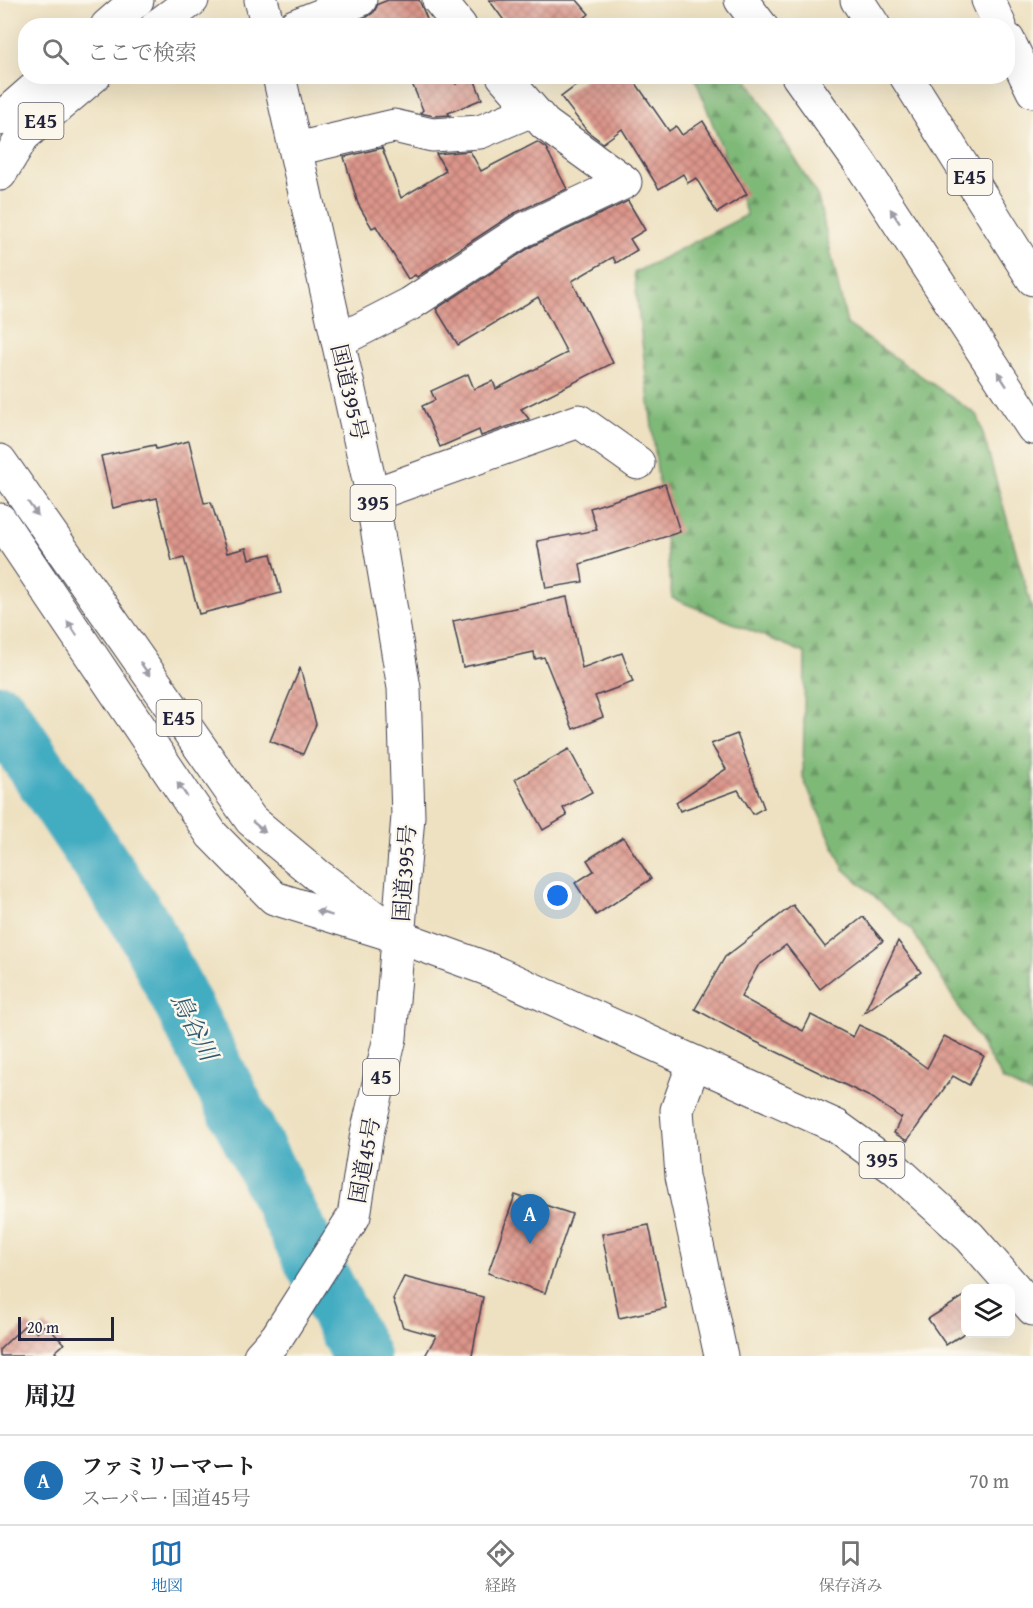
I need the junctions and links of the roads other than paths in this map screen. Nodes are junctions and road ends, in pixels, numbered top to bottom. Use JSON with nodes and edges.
{"nodes":[{"id":1,"x":192,"y":0,"type":"edge"},
{"id":2,"x":261,"y":0,"type":"edge"},
{"id":3,"x":360,"y":0,"type":"edge"},
{"id":4,"x":439,"y":0,"type":"edge"},
{"id":5,"x":741,"y":0,"type":"edge"},
{"id":6,"x":857,"y":0,"type":"edge"},
{"id":7,"x":988,"y":0,"type":"edge"},
{"id":8,"x":168,"y":18,"type":"edge"},
{"id":9,"x":266,"y":18,"type":"edge"},
{"id":10,"x":314,"y":18,"type":"edge"},
{"id":11,"x":454,"y":18,"type":"edge"},
{"id":12,"x":755,"y":18,"type":"edge"},
{"id":13,"x":869,"y":18,"type":"edge"},
{"id":14,"x":996,"y":18,"type":"edge"},
{"id":15,"x":1015,"y":54,"type":"edge"},
{"id":16,"x":40,"y":84,"type":"edge"},
{"id":17,"x":85,"y":84,"type":"edge"},
{"id":18,"x":281,"y":84,"type":"edge"},
{"id":19,"x":510,"y":84,"type":"edge"},
{"id":20,"x":804,"y":84,"type":"edge"},
{"id":21,"x":911,"y":84,"type":"edge"},
{"id":22,"x":1033,"y":91,"type":"edge"},
{"id":23,"x":532,"y":110,"type":"junction"},
{"id":24,"x":0,"y":119,"type":"edge"},
{"id":25,"x":296,"y":148,"type":"junction"},
{"id":26,"x":0,"y":174,"type":"edge"},
{"id":27,"x":1033,"y":279,"type":"edge"},
{"id":28,"x":338,"y":341,"type":"junction"},
{"id":29,"x":1033,"y":428,"type":"edge"},
{"id":30,"x":0,"y":461,"type":"edge"},
{"id":31,"x":638,"y":463,"type":"dead end"},
{"id":32,"x":372,"y":495,"type":"junction"},
{"id":33,"x":0,"y":520,"type":"edge"},
{"id":34,"x":400,"y":937,"type":"junction"},
{"id":35,"x":694,"y":1063,"type":"junction"},
{"id":36,"x":1033,"y":1309,"type":"edge"},
{"id":37,"x":268,"y":1346,"type":"edge"},
{"id":38,"x":720,"y":1356,"type":"edge"}],
"edges":[{"from":1,"to":8,"type":"main road"},
{"from":2,"to":9,"type":"main road"},
{"from":3,"to":10,"type":"main road"},
{"from":4,"to":11,"type":"main road"},
{"from":5,"to":12,"type":"main road"},
{"from":6,"to":13,"type":"main road"},
{"from":7,"to":14,"type":"main road"},
{"from":15,"to":22,"type":"main road"},
{"from":16,"to":24,"type":"main road","number":"E45"},
{"from":17,"to":26,"type":"main road","number":"E45"},
{"from":18,"to":25,"type":"main road","name":"国道395号","number":"395"},
{"from":19,"to":23,"type":"main road"},
{"from":29,"to":20,"type":"main road","one_way":true},
{"from":21,"to":27,"type":"main road","number":"E45"},
{"from":23,"to":25,"type":"main road"},
{"from":23,"to":28,"type":"main road"},
{"from":25,"to":28,"type":"main road","name":"国道395号","number":"395"},
{"from":28,"to":32,"type":"main road","name":"国道395号","number":"395"},
{"from":30,"to":34,"type":"main road","number":"E45","one_way":true},
{"from":31,"to":32,"type":"main road"},
{"from":32,"to":34,"type":"main road","name":"国道395号","number":"395"},
{"from":34,"to":33,"type":"main road","number":"E45","one_way":true},
{"from":34,"to":35,"type":"main road","name":"国道395号","number":"395"},
{"from":34,"to":37,"type":"main road","name":"国道45号","number":"45"},
{"from":35,"to":36,"type":"main road","name":"国道395号","number":"395"},
{"from":35,"to":38,"type":"main road"}]}
